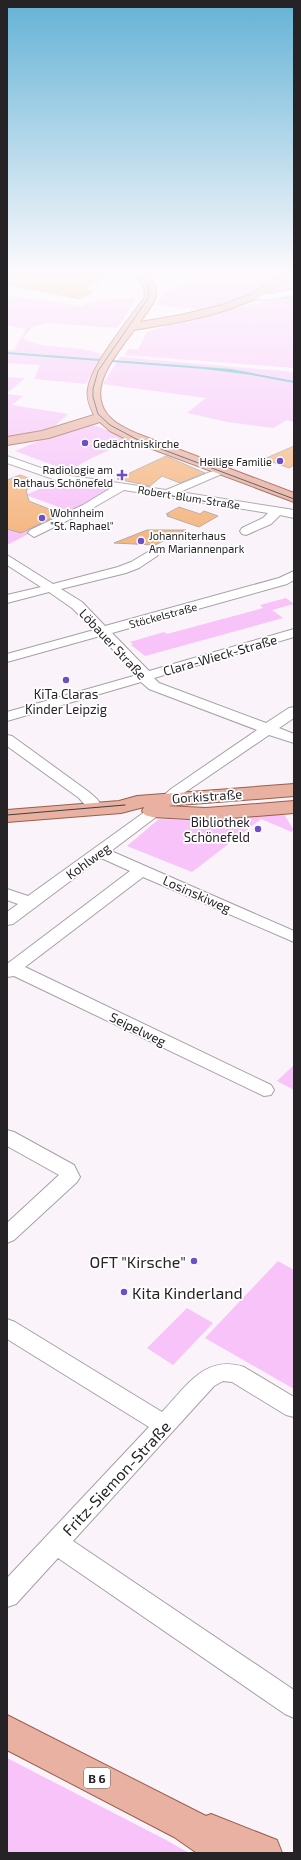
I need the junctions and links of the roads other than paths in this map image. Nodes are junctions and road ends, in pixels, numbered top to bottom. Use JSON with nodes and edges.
{"nodes":[{"id":1,"x":106,"y":362,"type":"edge"},
{"id":2,"x":102,"y":417,"type":"junction"},
{"id":3,"x":7,"y":440,"type":"edge"},
{"id":4,"x":7,"y":459,"type":"edge"},
{"id":5,"x":220,"y":470,"type":"junction"},
{"id":6,"x":122,"y":486,"type":"junction"},
{"id":7,"x":166,"y":494,"type":"junction"},
{"id":8,"x":294,"y":498,"type":"edge"},
{"id":9,"x":278,"y":511,"type":"junction"},
{"id":10,"x":294,"y":514,"type":"edge"},
{"id":11,"x":246,"y":531,"type":"dead end"},
{"id":12,"x":34,"y":533,"type":"dead end"},
{"id":13,"x":153,"y":553,"type":"dead end"},
{"id":14,"x":7,"y":559,"type":"edge"},
{"id":15,"x":288,"y":578,"type":"edge"},
{"id":16,"x":52,"y":588,"type":"junction"},
{"id":17,"x":294,"y":588,"type":"edge"},
{"id":18,"x":7,"y":599,"type":"edge"},
{"id":19,"x":104,"y":631,"type":"junction"},
{"id":20,"x":294,"y":633,"type":"edge"},
{"id":21,"x":7,"y":658,"type":"edge"},
{"id":22,"x":146,"y":676,"type":"junction"},
{"id":23,"x":294,"y":711,"type":"edge"},
{"id":24,"x":7,"y":717,"type":"edge"},
{"id":25,"x":267,"y":729,"type":"junction"},
{"id":26,"x":7,"y":738,"type":"edge"},
{"id":27,"x":294,"y":739,"type":"edge"},
{"id":28,"x":294,"y":790,"type":"edge"},
{"id":29,"x":160,"y":805,"type":"junction"},
{"id":30,"x":294,"y":807,"type":"edge"},
{"id":31,"x":96,"y":809,"type":"junction"},
{"id":32,"x":7,"y":816,"type":"edge"},
{"id":33,"x":100,"y":852,"type":"junction"},
{"id":34,"x":142,"y":870,"type":"junction"},
{"id":35,"x":7,"y":894,"type":"edge"},
{"id":36,"x":30,"y":903,"type":"junction"},
{"id":37,"x":7,"y":920,"type":"edge"},
{"id":38,"x":294,"y":937,"type":"edge"},
{"id":39,"x":9,"y":970,"type":"edge"},
{"id":40,"x":264,"y":1090,"type":"dead end"},
{"id":41,"x":7,"y":1137,"type":"edge"},
{"id":42,"x":7,"y":1235,"type":"edge"},
{"id":43,"x":7,"y":1328,"type":"edge"},
{"id":44,"x":294,"y":1408,"type":"edge"},
{"id":45,"x":165,"y":1424,"type":"junction"},
{"id":46,"x":56,"y":1544,"type":"junction"},
{"id":47,"x":7,"y":1596,"type":"edge"},
{"id":48,"x":294,"y":1705,"type":"edge"},
{"id":49,"x":7,"y":1732,"type":"edge"},
{"id":50,"x":187,"y":1824,"type":"junction"},
{"id":51,"x":229,"y":1853,"type":"edge"},
{"id":52,"x":264,"y":1853,"type":"edge"}],
"edges":[{"from":1,"to":2,"type":"main road"},
{"from":2,"to":3,"type":"main road"},
{"from":2,"to":5,"type":"main road"},
{"from":4,"to":6,"type":"street","name":"Robert-Blum-Straße"},
{"from":5,"to":7,"type":"street"},
{"from":5,"to":8,"type":"main road"},
{"from":6,"to":7,"type":"street","name":"Robert-Blum-Straße"},
{"from":6,"to":12,"type":"street"},
{"from":7,"to":9,"type":"street","name":"Robert-Blum-Straße"},
{"from":9,"to":10,"type":"street","name":"Robert-Blum-Straße"},
{"from":9,"to":11,"type":"street"},
{"from":13,"to":16,"type":"street"},
{"from":14,"to":16,"type":"street","name":"Löbauer Straße"},
{"from":15,"to":17,"type":"street"},
{"from":15,"to":19,"type":"street","name":"Stöckelstraße"},
{"from":16,"to":18,"type":"street"},
{"from":16,"to":19,"type":"street","name":"Löbauer Straße"},
{"from":19,"to":21,"type":"street","name":"Stöckelstraße"},
{"from":19,"to":22,"type":"street","name":"Löbauer Straße"},
{"from":20,"to":22,"type":"street","name":"Clara-Wieck-Straße"},
{"from":22,"to":24,"type":"street","name":"Clara-Wieck-Straße"},
{"from":22,"to":25,"type":"street","name":"Löbauer Straße"},
{"from":23,"to":25,"type":"street","name":"Kohlweg"},
{"from":25,"to":27,"type":"street","name":"Löbauer Straße"},
{"from":25,"to":29,"type":"street","name":"Kohlweg"},
{"from":26,"to":31,"type":"street"},
{"from":28,"to":29,"type":"main road","name":"Gorkistraße"},
{"from":29,"to":30,"type":"main road","name":"Gorkistraße"},
{"from":29,"to":31,"type":"main road","name":"Gorkistraße"},
{"from":29,"to":33,"type":"street","name":"Kohlweg"},
{"from":31,"to":32,"type":"main road","name":"Gorkistraße"},
{"from":33,"to":34,"type":"street","name":"Losinskiweg"},
{"from":33,"to":36,"type":"street","name":"Kohlweg"},
{"from":34,"to":38,"type":"street","name":"Losinskiweg"},
{"from":34,"to":39,"type":"street"},
{"from":35,"to":36,"type":"street"},
{"from":36,"to":37,"type":"street","name":"Kohlweg"},
{"from":39,"to":40,"type":"street","name":"Seipelweg"},
{"from":41,"to":42,"type":"street"},
{"from":43,"to":45,"type":"street"},
{"from":44,"to":45,"type":"street","name":"Fritz-Siemon-Straße"},
{"from":45,"to":46,"type":"street","name":"Fritz-Siemon-Straße"},
{"from":46,"to":47,"type":"street"},
{"from":46,"to":48,"type":"street","name":"Fritz-Siemon-Straße"},
{"from":49,"to":50,"type":"main road","number":"B 6"},
{"from":50,"to":51,"type":"main road","number":"B 6"},
{"from":50,"to":52,"type":"main road","number":"B 6"}]}
